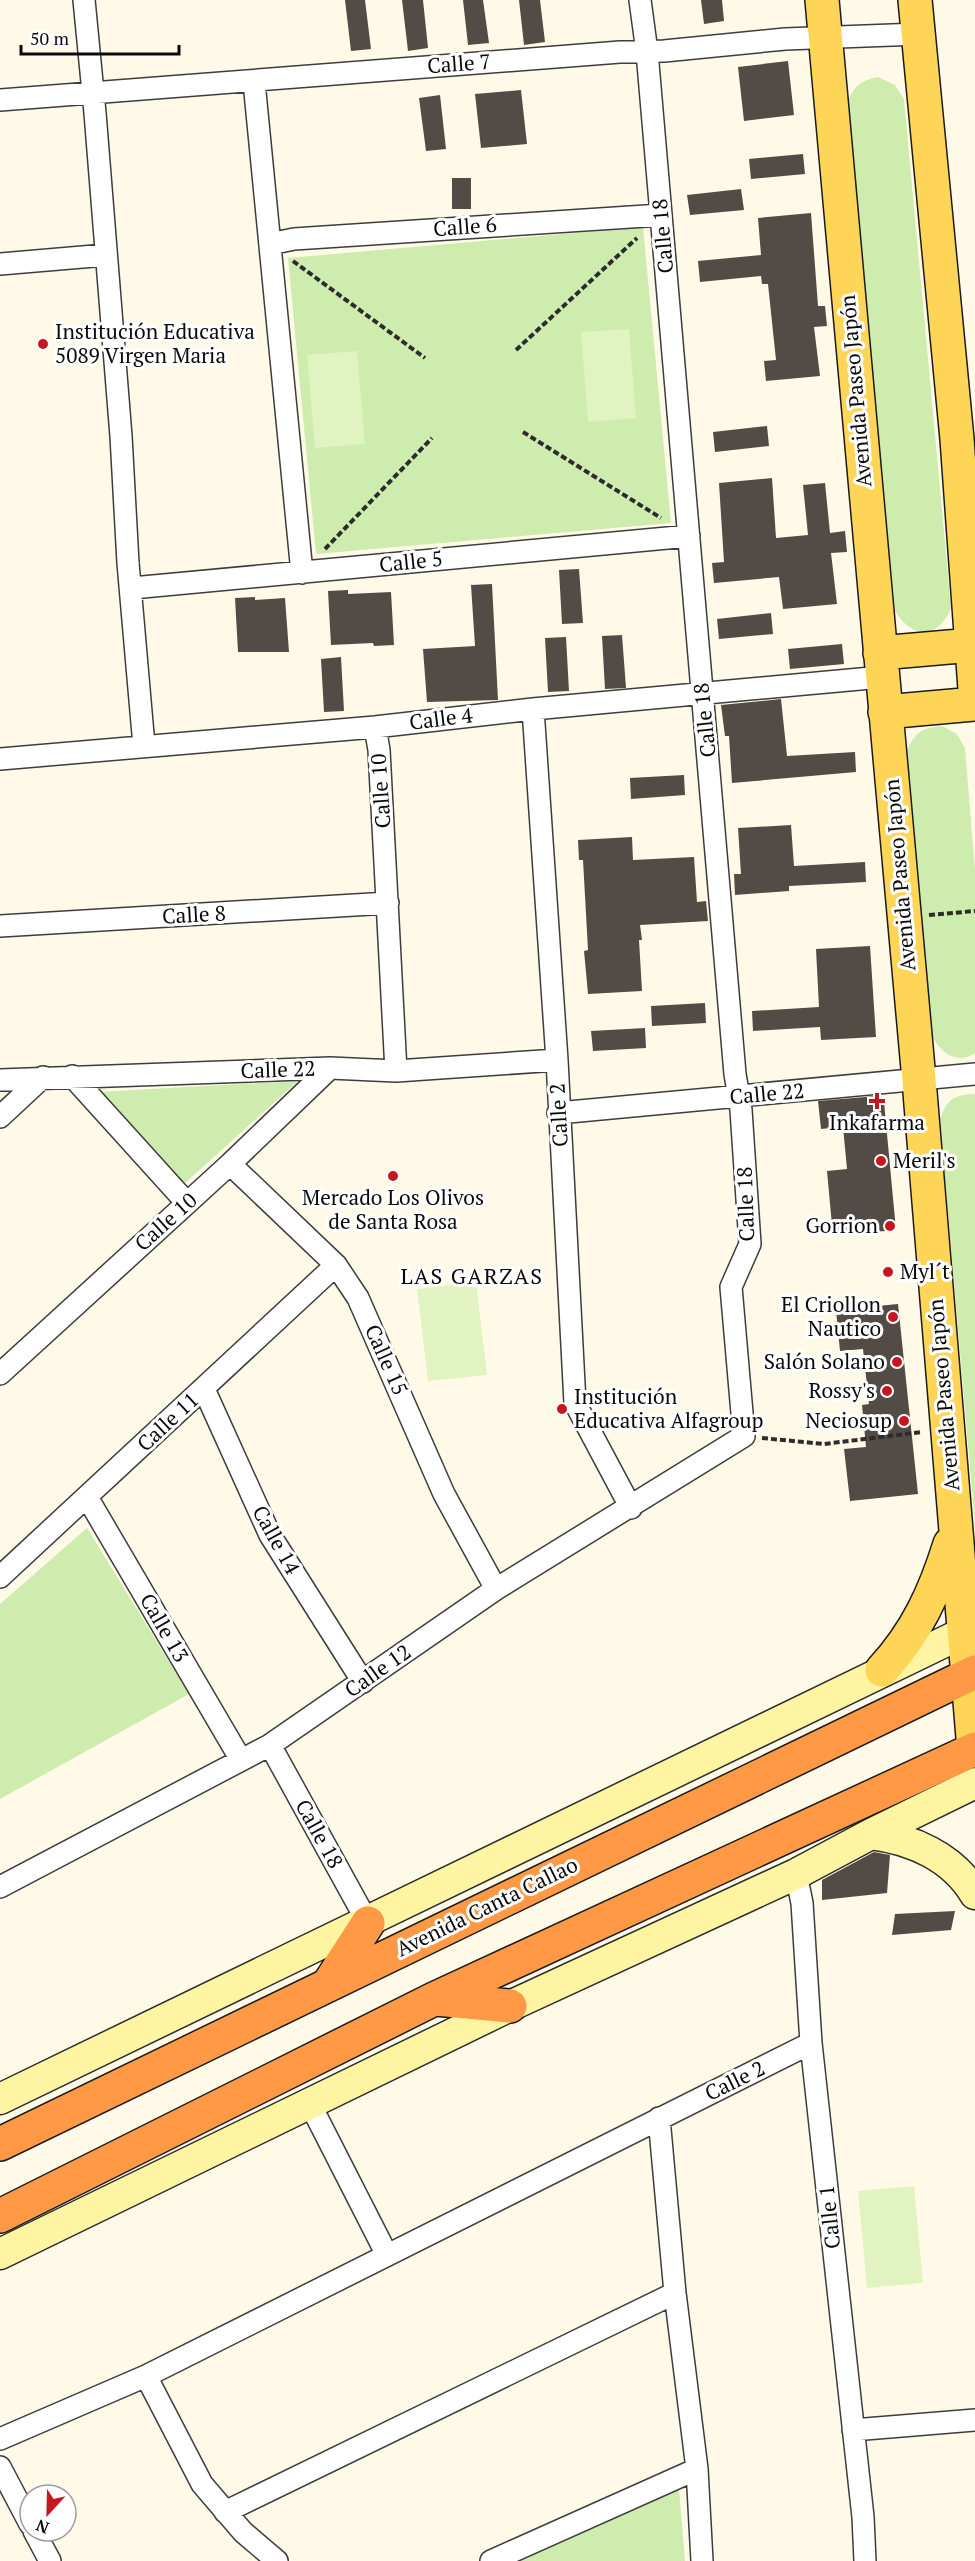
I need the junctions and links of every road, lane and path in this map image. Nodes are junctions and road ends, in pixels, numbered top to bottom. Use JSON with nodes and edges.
{"nodes":[{"id":1,"x":84,"y":0,"type":"edge"},
{"id":2,"x":640,"y":0,"type":"edge"},
{"id":3,"x":822,"y":0,"type":"edge"},
{"id":4,"x":915,"y":0,"type":"edge"},
{"id":5,"x":919,"y":34,"type":"junction"},
{"id":6,"x":825,"y":39,"type":"junction"},
{"id":7,"x":647,"y":52,"type":"junction"},
{"id":8,"x":254,"y":82,"type":"junction"},
{"id":9,"x":93,"y":94,"type":"junction"},
{"id":10,"x":0,"y":100,"type":"edge"},
{"id":11,"x":661,"y":215,"type":"junction"},
{"id":12,"x":270,"y":244,"type":"junction"},
{"id":13,"x":106,"y":255,"type":"junction"},
{"id":14,"x":0,"y":264,"type":"edge"},
{"id":15,"x":516,"y":350,"type":"dead end"},
{"id":16,"x":425,"y":358,"type":"dead end"},
{"id":17,"x":523,"y":432,"type":"dead end"},
{"id":18,"x":432,"y":438,"type":"dead end"},
{"id":19,"x":966,"y":438,"type":"edge"},
{"id":20,"x":689,"y":536,"type":"junction"},
{"id":21,"x":302,"y":573,"type":"junction"},
{"id":22,"x":132,"y":588,"type":"junction"},
{"id":23,"x":972,"y":645,"type":"junction"},
{"id":24,"x":881,"y":665,"type":"junction"},
{"id":25,"x":975,"y":689,"type":"edge"},
{"id":26,"x":703,"y":693,"type":"junction"},
{"id":27,"x":975,"y":704,"type":"edge"},
{"id":28,"x":532,"y":709,"type":"junction"},
{"id":29,"x":885,"y":712,"type":"junction"},
{"id":30,"x":375,"y":727,"type":"junction"},
{"id":31,"x":144,"y":746,"type":"junction"},
{"id":32,"x":0,"y":759,"type":"edge"},
{"id":33,"x":388,"y":903,"type":"junction"},
{"id":34,"x":975,"y":911,"type":"edge"},
{"id":35,"x":904,"y":917,"type":"junction"},
{"id":36,"x":0,"y":927,"type":"edge"},
{"id":37,"x":557,"y":1060,"type":"junction"},
{"id":38,"x":330,"y":1068,"type":"junction"},
{"id":39,"x":396,"y":1071,"type":"junction"},
{"id":40,"x":975,"y":1074,"type":"edge"},
{"id":41,"x":72,"y":1076,"type":"junction"},
{"id":42,"x":43,"y":1077,"type":"junction"},
{"id":43,"x":0,"y":1080,"type":"edge"},
{"id":44,"x":919,"y":1080,"type":"junction"},
{"id":45,"x":739,"y":1096,"type":"junction"},
{"id":46,"x":558,"y":1113,"type":"junction"},
{"id":47,"x":0,"y":1117,"type":"edge"},
{"id":48,"x":231,"y":1164,"type":"junction"},
{"id":49,"x":186,"y":1202,"type":"junction"},
{"id":50,"x":336,"y":1265,"type":"junction"},
{"id":51,"x":0,"y":1374,"type":"edge"},
{"id":52,"x":204,"y":1389,"type":"junction"},
{"id":53,"x":946,"y":1428,"type":"junction"},
{"id":54,"x":744,"y":1436,"type":"junction"},
{"id":55,"x":87,"y":1497,"type":"junction"},
{"id":56,"x":631,"y":1508,"type":"junction"},
{"id":57,"x":955,"y":1531,"type":"junction"},
{"id":58,"x":0,"y":1577,"type":"edge"},
{"id":59,"x":496,"y":1588,"type":"junction"},
{"id":60,"x":970,"y":1630,"type":"edge"},
{"id":61,"x":882,"y":1670,"type":"junction"},
{"id":62,"x":971,"y":1673,"type":"edge"},
{"id":63,"x":363,"y":1683,"type":"junction"},
{"id":64,"x":270,"y":1745,"type":"junction"},
{"id":65,"x":975,"y":1757,"type":"edge"},
{"id":66,"x":241,"y":1760,"type":"junction"},
{"id":67,"x":975,"y":1783,"type":"edge"},
{"id":68,"x":871,"y":1833,"type":"junction"},
{"id":69,"x":796,"y":1874,"type":"junction"},
{"id":70,"x":0,"y":1887,"type":"edge"},
{"id":71,"x":975,"y":1894,"type":"edge"},
{"id":72,"x":368,"y":1923,"type":"junction"},
{"id":73,"x":330,"y":1983,"type":"junction"},
{"id":74,"x":434,"y":1999,"type":"junction"},
{"id":75,"x":510,"y":2006,"type":"junction"},
{"id":76,"x":811,"y":2043,"type":"junction"},
{"id":77,"x":0,"y":2099,"type":"edge"},
{"id":78,"x":309,"y":2103,"type":"junction"},
{"id":79,"x":659,"y":2118,"type":"junction"},
{"id":80,"x":0,"y":2144,"type":"edge"},
{"id":81,"x":0,"y":2216,"type":"edge"},
{"id":82,"x":0,"y":2254,"type":"edge"},
{"id":83,"x":387,"y":2255,"type":"junction"},
{"id":84,"x":675,"y":2293,"type":"junction"},
{"id":85,"x":146,"y":2376,"type":"junction"},
{"id":86,"x":975,"y":2420,"type":"edge"},
{"id":87,"x":853,"y":2430,"type":"junction"},
{"id":88,"x":0,"y":2439,"type":"edge"},
{"id":89,"x":0,"y":2467,"type":"edge"},
{"id":90,"x":697,"y":2469,"type":"junction"},
{"id":91,"x":18,"y":2501,"type":"edge"},
{"id":92,"x":225,"y":2512,"type":"junction"},
{"id":93,"x":40,"y":2543,"type":"edge"},
{"id":94,"x":50,"y":2561,"type":"edge"},
{"id":95,"x":277,"y":2561,"type":"edge"},
{"id":96,"x":490,"y":2561,"type":"edge"},
{"id":97,"x":702,"y":2561,"type":"edge"},
{"id":98,"x":865,"y":2561,"type":"edge"}],
"edges":[{"from":1,"to":9,"type":"street"},
{"from":2,"to":7,"type":"street","name":"Calle 18"},
{"from":3,"to":6,"type":"main road","name":"Avenida Paseo Japón"},
{"from":4,"to":5,"type":"main road"},
{"from":5,"to":6,"type":"street","name":"Calle 7"},
{"from":5,"to":19,"type":"main road"},
{"from":6,"to":7,"type":"street","name":"Calle 7"},
{"from":6,"to":24,"type":"main road","name":"Avenida Paseo Japón"},
{"from":7,"to":8,"type":"street","name":"Calle 7"},
{"from":7,"to":11,"type":"street","name":"Calle 18"},
{"from":8,"to":9,"type":"street","name":"Calle 7"},
{"from":8,"to":12,"type":"street"},
{"from":9,"to":10,"type":"street","name":"Calle 7"},
{"from":9,"to":13,"type":"street"},
{"from":11,"to":12,"type":"street","name":"Calle 6"},
{"from":11,"to":15,"type":"path"},
{"from":11,"to":20,"type":"street","name":"Calle 18"},
{"from":12,"to":16,"type":"path"},
{"from":12,"to":21,"type":"street"},
{"from":13,"to":14,"type":"street"},
{"from":13,"to":22,"type":"street"},
{"from":17,"to":20,"type":"path"},
{"from":18,"to":21,"type":"path"},
{"from":19,"to":23,"type":"main road"},
{"from":20,"to":21,"type":"street","name":"Calle 5"},
{"from":20,"to":26,"type":"street","name":"Calle 18"},
{"from":21,"to":22,"type":"street","name":"Calle 5"},
{"from":22,"to":31,"type":"street"},
{"from":23,"to":24,"type":"main road"},
{"from":23,"to":25,"type":"main road"},
{"from":24,"to":26,"type":"street","name":"Calle 4"},
{"from":24,"to":29,"type":"main road","name":"Avenida Paseo Japón"},
{"from":26,"to":28,"type":"street","name":"Calle 4"},
{"from":26,"to":45,"type":"street","name":"Calle 18"},
{"from":27,"to":29,"type":"main road"},
{"from":28,"to":30,"type":"street","name":"Calle 4"},
{"from":28,"to":37,"type":"street","name":"Calle 2"},
{"from":29,"to":35,"type":"main road","name":"Avenida Paseo Japón"},
{"from":30,"to":31,"type":"street","name":"Calle 4"},
{"from":30,"to":33,"type":"street","name":"Calle 10"},
{"from":31,"to":32,"type":"street","name":"Calle 4"},
{"from":33,"to":36,"type":"street","name":"Calle 8"},
{"from":33,"to":39,"type":"street","name":"Calle 10"},
{"from":34,"to":35,"type":"path"},
{"from":35,"to":44,"type":"main road","name":"Avenida Paseo Japón"},
{"from":37,"to":39,"type":"street","name":"Calle 22"},
{"from":37,"to":46,"type":"street","name":"Calle 2"},
{"from":38,"to":39,"type":"street","name":"Calle 22"},
{"from":38,"to":41,"type":"street","name":"Calle 22"},
{"from":38,"to":48,"type":"street","name":"Calle 10"},
{"from":40,"to":44,"type":"street","name":"Calle 22"},
{"from":41,"to":42,"type":"street","name":"Calle 22"},
{"from":41,"to":49,"type":"street"},
{"from":42,"to":43,"type":"street","name":"Calle 22"},
{"from":42,"to":47,"type":"street"},
{"from":44,"to":45,"type":"street","name":"Calle 22"},
{"from":44,"to":53,"type":"main road","name":"Avenida Paseo Japón"},
{"from":45,"to":46,"type":"street","name":"Calle 22"},
{"from":45,"to":54,"type":"street","name":"Calle 18"},
{"from":46,"to":56,"type":"street","name":"Calle 2"},
{"from":48,"to":49,"type":"street","name":"Calle 10"},
{"from":48,"to":50,"type":"street","name":"Calle 15"},
{"from":49,"to":51,"type":"street","name":"Calle 10"},
{"from":50,"to":52,"type":"street","name":"Calle 11"},
{"from":50,"to":59,"type":"street","name":"Calle 15"},
{"from":52,"to":55,"type":"street","name":"Calle 11"},
{"from":52,"to":63,"type":"street","name":"Calle 14"},
{"from":53,"to":54,"type":"path"},
{"from":53,"to":57,"type":"main road","name":"Avenida Paseo Japón"},
{"from":54,"to":56,"type":"street","name":"Calle 12"},
{"from":55,"to":58,"type":"street","name":"Calle 11"},
{"from":55,"to":66,"type":"street","name":"Calle 13"},
{"from":56,"to":59,"type":"street","name":"Calle 12"},
{"from":57,"to":60,"type":"main road","name":"Avenida Paseo Japón"},
{"from":57,"to":61,"type":"main road"},
{"from":59,"to":63,"type":"street","name":"Calle 12"},
{"from":60,"to":61,"type":"main road","name":"Avenida Canta Callao"},
{"from":60,"to":62,"type":"main road","name":"Avenida Paseo Japón"},
{"from":61,"to":72,"type":"main road","name":"Avenida Canta Callao"},
{"from":62,"to":65,"type":"main road","name":"Avenida Paseo Japón"},
{"from":62,"to":73,"type":"highway","name":"Avenida Canta Callao"},
{"from":63,"to":64,"type":"street","name":"Calle 12"},
{"from":64,"to":66,"type":"street","name":"Calle 12"},
{"from":64,"to":72,"type":"street","name":"Calle 18"},
{"from":65,"to":74,"type":"highway"},
{"from":66,"to":70,"type":"street","name":"Calle 12"},
{"from":67,"to":68,"type":"main road"},
{"from":68,"to":69,"type":"main road"},
{"from":68,"to":71,"type":"main road"},
{"from":69,"to":75,"type":"main road"},
{"from":69,"to":76,"type":"street","name":"Calle 1"},
{"from":72,"to":73,"type":"highway"},
{"from":72,"to":77,"type":"main road","name":"Avenida Canta Callao"},
{"from":73,"to":80,"type":"highway","name":"Avenida Canta Callao"},
{"from":74,"to":75,"type":"highway"},
{"from":74,"to":81,"type":"highway"},
{"from":75,"to":78,"type":"main road"},
{"from":76,"to":79,"type":"street","name":"Calle 2"},
{"from":76,"to":87,"type":"street","name":"Calle 1"},
{"from":78,"to":82,"type":"main road"},
{"from":78,"to":83,"type":"street"},
{"from":79,"to":83,"type":"street","name":"Calle 2"},
{"from":79,"to":84,"type":"street"},
{"from":83,"to":85,"type":"street","name":"Calle 2"},
{"from":84,"to":90,"type":"street"},
{"from":84,"to":92,"type":"street"},
{"from":85,"to":88,"type":"street","name":"Calle 2"},
{"from":85,"to":92,"type":"street"},
{"from":86,"to":87,"type":"street"},
{"from":87,"to":98,"type":"street","name":"Calle 1"},
{"from":89,"to":91,"type":"street"},
{"from":90,"to":96,"type":"street"},
{"from":90,"to":97,"type":"street"},
{"from":92,"to":95,"type":"street"},
{"from":93,"to":94,"type":"street"}]}
